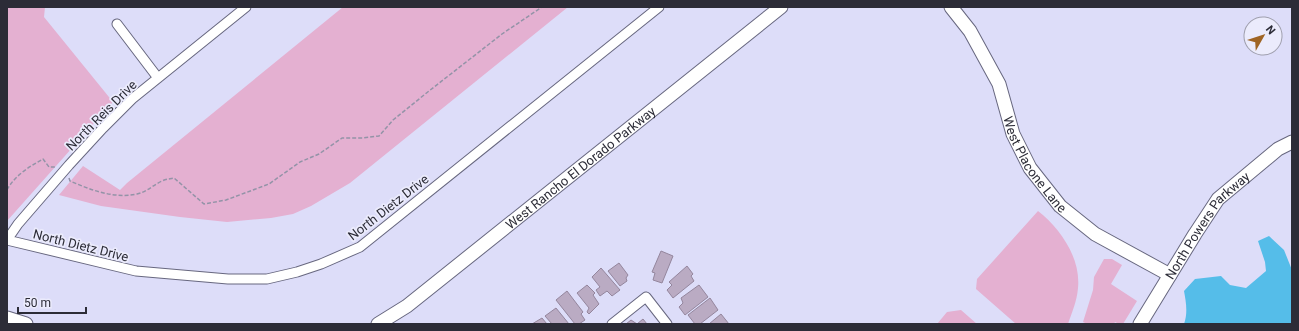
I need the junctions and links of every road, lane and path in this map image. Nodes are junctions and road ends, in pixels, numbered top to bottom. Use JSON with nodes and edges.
{"nodes":[{"id":1,"x":246,"y":7,"type":"edge"},
{"id":2,"x":542,"y":7,"type":"edge"},
{"id":3,"x":659,"y":7,"type":"edge"},
{"id":4,"x":781,"y":7,"type":"edge"},
{"id":5,"x":951,"y":7,"type":"edge"},
{"id":6,"x":117,"y":24,"type":"dead end"},
{"id":7,"x":158,"y":78,"type":"junction"},
{"id":8,"x":1292,"y":142,"type":"edge"},
{"id":9,"x":58,"y":167,"type":"dead end"},
{"id":10,"x":68,"y":177,"type":"dead end"},
{"id":11,"x":7,"y":190,"type":"edge"},
{"id":12,"x":7,"y":240,"type":"edge"},
{"id":13,"x":1170,"y":275,"type":"junction"},
{"id":14,"x":7,"y":318,"type":"edge"},
{"id":15,"x":26,"y":324,"type":"edge"},
{"id":16,"x":378,"y":324,"type":"edge"},
{"id":17,"x":612,"y":324,"type":"edge"},
{"id":18,"x":667,"y":324,"type":"edge"},
{"id":19,"x":1140,"y":324,"type":"edge"}],
"edges":[{"from":1,"to":7,"type":"street","name":"North Reis Drive"},
{"from":2,"to":10,"type":"path"},
{"from":3,"to":12,"type":"street","name":"North Dietz Drive"},
{"from":4,"to":16,"type":"street","name":"West Rancho El Dorado Parkway"},
{"from":5,"to":13,"type":"street","name":"West Placone Lane"},
{"from":6,"to":7,"type":"street"},
{"from":7,"to":12,"type":"street","name":"North Reis Drive"},
{"from":8,"to":13,"type":"street","name":"North Powers Parkway"},
{"from":9,"to":11,"type":"path"},
{"from":13,"to":19,"type":"street","name":"North Powers Parkway"},
{"from":14,"to":15,"type":"street"},
{"from":17,"to":18,"type":"street"}]}
